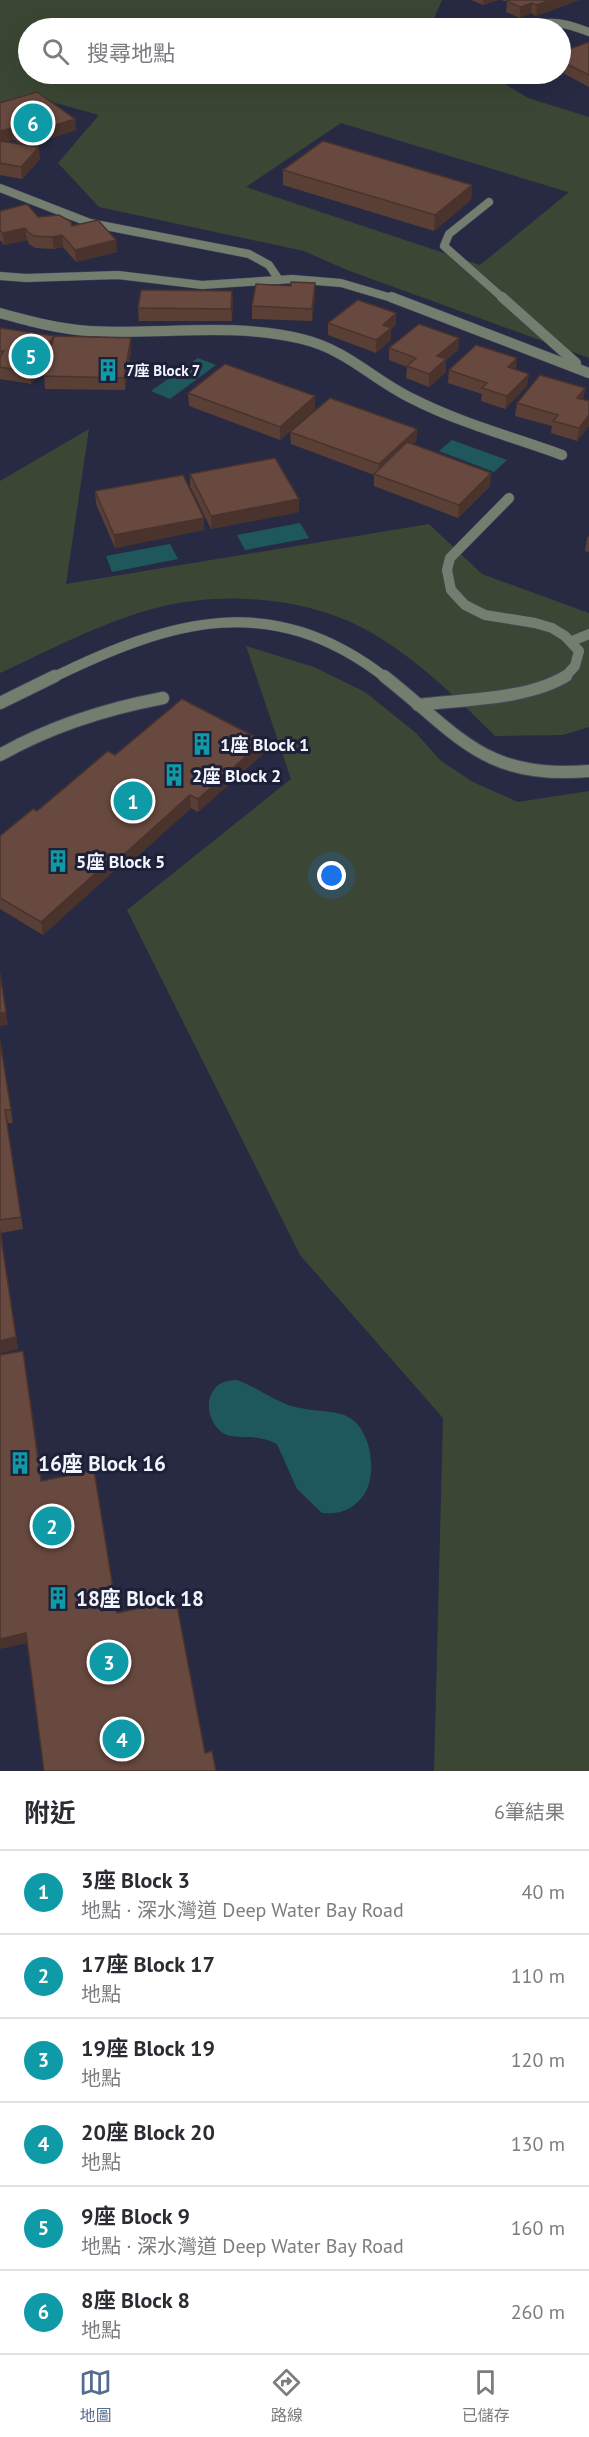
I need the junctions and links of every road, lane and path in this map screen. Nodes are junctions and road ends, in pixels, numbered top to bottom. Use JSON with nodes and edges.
{"nodes":[{"id":1,"x":571,"y":25,"type":"edge"},
{"id":2,"x":589,"y":32,"type":"edge"},
{"id":3,"x":0,"y":188,"type":"edge"},
{"id":4,"x":489,"y":202,"type":"dead end"},
{"id":5,"x":0,"y":276,"type":"edge"},
{"id":6,"x":279,"y":280,"type":"junction"},
{"id":7,"x":0,"y":313,"type":"edge"},
{"id":8,"x":586,"y":371,"type":"edge"},
{"id":9,"x":562,"y":455,"type":"dead end"},
{"id":10,"x":509,"y":498,"type":"dead end"},
{"id":11,"x":589,"y":634,"type":"edge"},
{"id":12,"x":572,"y":641,"type":"junction"},
{"id":13,"x":163,"y":698,"type":"dead end"},
{"id":14,"x":0,"y":703,"type":"edge"},
{"id":15,"x":418,"y":705,"type":"junction"},
{"id":16,"x":0,"y":756,"type":"edge"},
{"id":17,"x":589,"y":771,"type":"edge"}],
"edges":[{"from":1,"to":2,"type":"street"},
{"from":3,"to":6,"type":"street"},
{"from":4,"to":8,"type":"street"},
{"from":5,"to":6,"type":"street"},
{"from":6,"to":8,"type":"street"},
{"from":7,"to":9,"type":"street"},
{"from":10,"to":12,"type":"street"},
{"from":11,"to":12,"type":"street"},
{"from":12,"to":15,"type":"street"},
{"from":13,"to":16,"type":"street"},
{"from":14,"to":15,"type":"street"},
{"from":15,"to":17,"type":"street"}]}
